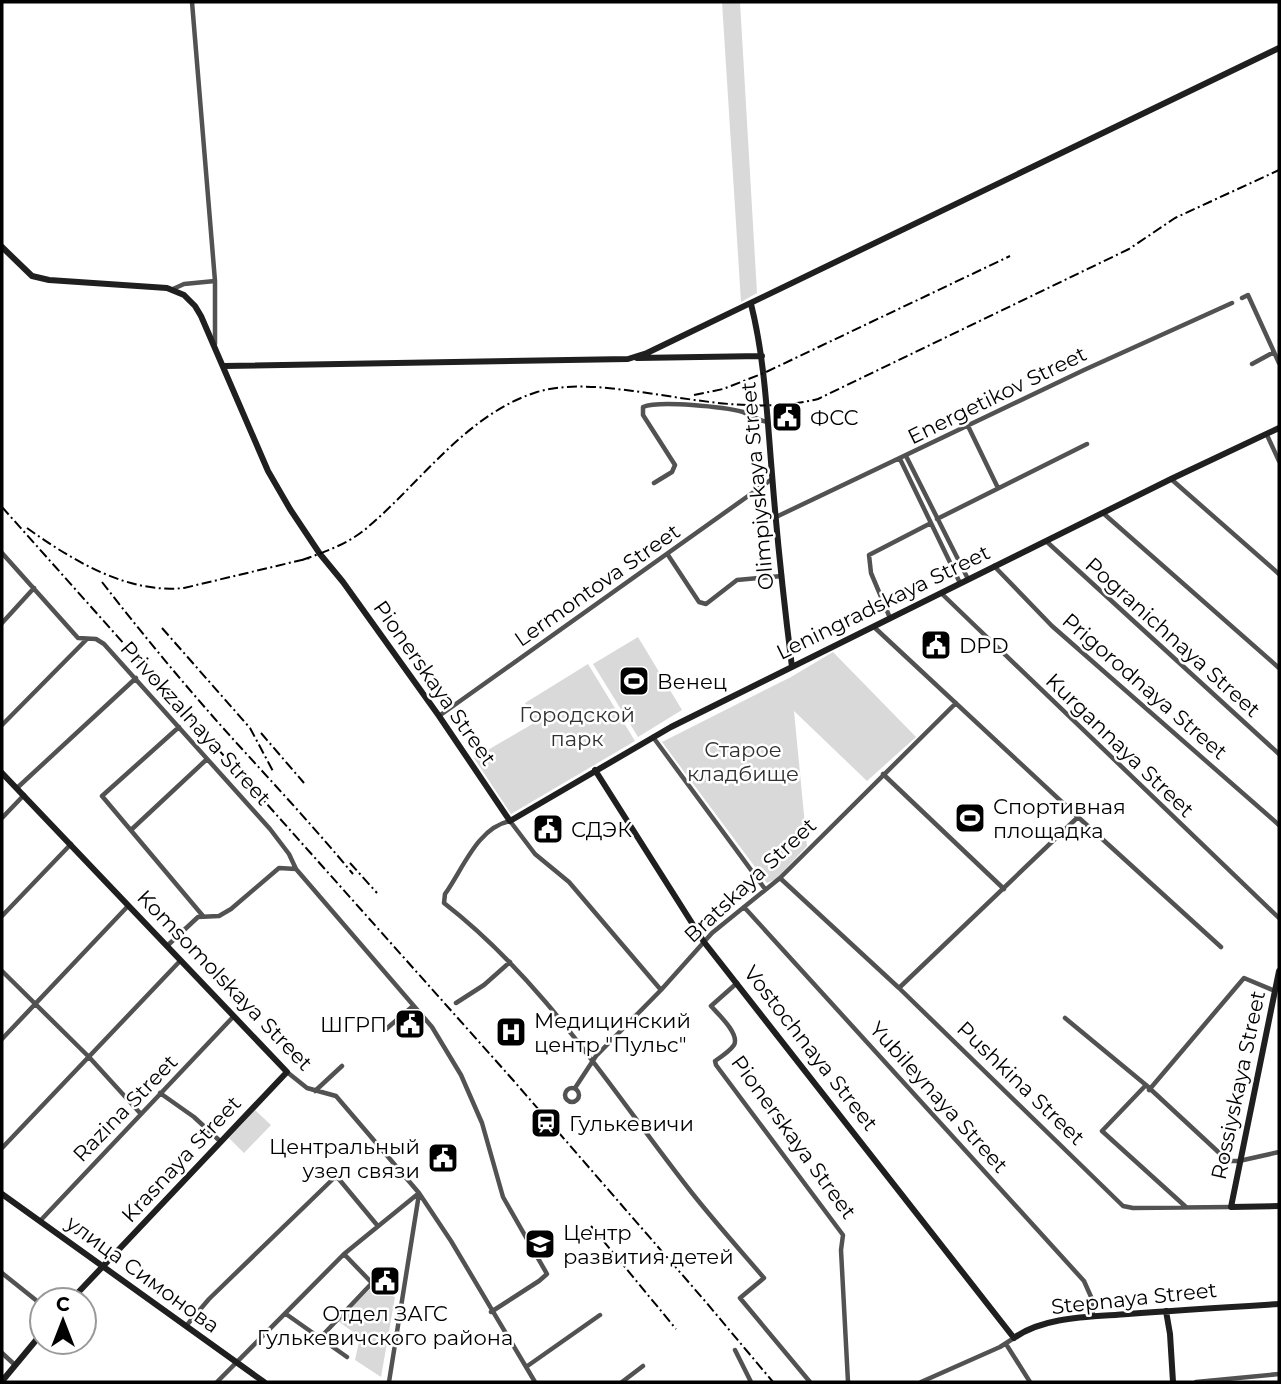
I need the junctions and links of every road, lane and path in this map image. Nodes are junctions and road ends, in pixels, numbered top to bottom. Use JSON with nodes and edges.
{"nodes":[{"id":1,"x":192,"y":2,"type":"edge"},
{"id":2,"x":1279,"y":48,"type":"edge"},
{"id":3,"x":2,"y":247,"type":"edge"},
{"id":4,"x":215,"y":281,"type":"junction"},
{"id":5,"x":173,"y":289,"type":"junction"},
{"id":6,"x":1242,"y":298,"type":"dead end"},
{"id":7,"x":1232,"y":303,"type":"dead end"},
{"id":8,"x":751,"y":304,"type":"junction"},
{"id":9,"x":215,"y":345,"type":"junction"},
{"id":10,"x":1274,"y":352,"type":"junction"},
{"id":11,"x":762,"y":356,"type":"junction"},
{"id":12,"x":628,"y":359,"type":"junction"},
{"id":13,"x":1279,"y":362,"type":"edge"},
{"id":14,"x":1252,"y":364,"type":"dead end"},
{"id":15,"x":224,"y":366,"type":"junction"},
{"id":16,"x":768,"y":422,"type":"junction"},
{"id":17,"x":968,"y":426,"type":"junction"},
{"id":18,"x":1279,"y":428,"type":"edge"},
{"id":19,"x":1267,"y":435,"type":"junction"},
{"id":20,"x":1087,"y":444,"type":"dead end"},
{"id":21,"x":906,"y":456,"type":"junction"},
{"id":22,"x":900,"y":459,"type":"junction"},
{"id":23,"x":1279,"y":461,"type":"edge"},
{"id":24,"x":772,"y":479,"type":"junction"},
{"id":25,"x":1171,"y":479,"type":"junction"},
{"id":26,"x":654,"y":483,"type":"dead end"},
{"id":27,"x":998,"y":488,"type":"junction"},
{"id":28,"x":1103,"y":513,"type":"junction"},
{"id":29,"x":776,"y":517,"type":"junction"},
{"id":30,"x":937,"y":519,"type":"junction"},
{"id":31,"x":930,"y":523,"type":"junction"},
{"id":32,"x":1046,"y":541,"type":"junction"},
{"id":33,"x":2,"y":553,"type":"edge"},
{"id":34,"x":668,"y":555,"type":"junction"},
{"id":35,"x":994,"y":566,"type":"junction"},
{"id":36,"x":1279,"y":574,"type":"edge"},
{"id":37,"x":782,"y":576,"type":"junction"},
{"id":38,"x":968,"y":579,"type":"junction"},
{"id":39,"x":960,"y":583,"type":"junction"},
{"id":40,"x":34,"y":588,"type":"junction"},
{"id":41,"x":941,"y":593,"type":"junction"},
{"id":42,"x":890,"y":618,"type":"junction"},
{"id":43,"x":2,"y":623,"type":"edge"},
{"id":44,"x":873,"y":626,"type":"junction"},
{"id":45,"x":86,"y":640,"type":"junction"},
{"id":46,"x":792,"y":667,"type":"junction"},
{"id":47,"x":1279,"y":668,"type":"edge"},
{"id":48,"x":136,"y":678,"type":"junction"},
{"id":49,"x":957,"y":703,"type":"junction"},
{"id":50,"x":439,"y":716,"type":"junction"},
{"id":51,"x":2,"y":725,"type":"edge"},
{"id":52,"x":179,"y":727,"type":"junction"},
{"id":53,"x":653,"y":736,"type":"junction"},
{"id":54,"x":1279,"y":754,"type":"edge"},
{"id":55,"x":206,"y":760,"type":"junction"},
{"id":56,"x":595,"y":770,"type":"junction"},
{"id":57,"x":2,"y":773,"type":"edge"},
{"id":58,"x":883,"y":774,"type":"junction"},
{"id":59,"x":17,"y":788,"type":"junction"},
{"id":60,"x":24,"y":795,"type":"junction"},
{"id":61,"x":1078,"y":817,"type":"junction"},
{"id":62,"x":2,"y":818,"type":"edge"},
{"id":63,"x":510,"y":821,"type":"junction"},
{"id":64,"x":1279,"y":825,"type":"edge"},
{"id":65,"x":131,"y":830,"type":"junction"},
{"id":66,"x":71,"y":844,"type":"junction"},
{"id":67,"x":296,"y":869,"type":"junction"},
{"id":68,"x":780,"y":878,"type":"junction"},
{"id":69,"x":765,"y":889,"type":"junction"},
{"id":70,"x":1003,"y":889,"type":"junction"},
{"id":71,"x":128,"y":906,"type":"junction"},
{"id":72,"x":744,"y":907,"type":"junction"},
{"id":73,"x":2,"y":916,"type":"edge"},
{"id":74,"x":204,"y":916,"type":"junction"},
{"id":75,"x":1279,"y":918,"type":"edge"},
{"id":76,"x":704,"y":942,"type":"junction"},
{"id":77,"x":167,"y":946,"type":"junction"},
{"id":78,"x":1221,"y":947,"type":"dead end"},
{"id":79,"x":180,"y":961,"type":"junction"},
{"id":80,"x":510,"y":962,"type":"junction"},
{"id":81,"x":2,"y":971,"type":"edge"},
{"id":82,"x":1279,"y":971,"type":"edge"},
{"id":83,"x":737,"y":982,"type":"junction"},
{"id":84,"x":899,"y":988,"type":"junction"},
{"id":85,"x":661,"y":990,"type":"junction"},
{"id":86,"x":1275,"y":991,"type":"junction"},
{"id":87,"x":35,"y":1003,"type":"junction"},
{"id":88,"x":456,"y":1003,"type":"dead end"},
{"id":89,"x":1276,"y":1005,"type":"edge"},
{"id":90,"x":413,"y":1006,"type":"junction"},
{"id":91,"x":233,"y":1017,"type":"junction"},
{"id":92,"x":1065,"y":1018,"type":"dead end"},
{"id":93,"x":385,"y":1030,"type":"dead end"},
{"id":94,"x":2,"y":1039,"type":"edge"},
{"id":95,"x":89,"y":1057,"type":"junction"},
{"id":96,"x":593,"y":1060,"type":"junction"},
{"id":97,"x":342,"y":1066,"type":"dead end"},
{"id":98,"x":287,"y":1072,"type":"junction"},
{"id":99,"x":575,"y":1088,"type":"dead end"},
{"id":100,"x":1148,"y":1088,"type":"junction"},
{"id":101,"x":315,"y":1091,"type":"junction"},
{"id":102,"x":160,"y":1093,"type":"junction"},
{"id":103,"x":140,"y":1113,"type":"junction"},
{"id":104,"x":221,"y":1142,"type":"junction"},
{"id":105,"x":2,"y":1147,"type":"edge"},
{"id":106,"x":1279,"y":1152,"type":"edge"},
{"id":107,"x":1239,"y":1161,"type":"junction"},
{"id":108,"x":419,"y":1193,"type":"junction"},
{"id":109,"x":2,"y":1194,"type":"edge"},
{"id":110,"x":1279,"y":1206,"type":"edge"},
{"id":111,"x":1186,"y":1207,"type":"junction"},
{"id":112,"x":1231,"y":1207,"type":"junction"},
{"id":113,"x":40,"y":1221,"type":"junction"},
{"id":114,"x":377,"y":1225,"type":"junction"},
{"id":115,"x":344,"y":1254,"type":"junction"},
{"id":116,"x":102,"y":1267,"type":"junction"},
{"id":117,"x":2,"y":1273,"type":"edge"},
{"id":118,"x":84,"y":1286,"type":"edge"},
{"id":119,"x":28,"y":1294,"type":"edge"},
{"id":120,"x":1279,"y":1304,"type":"edge"},
{"id":121,"x":1166,"y":1311,"type":"junction"},
{"id":122,"x":491,"y":1312,"type":"junction"},
{"id":123,"x":286,"y":1314,"type":"junction"},
{"id":124,"x":600,"y":1315,"type":"dead end"},
{"id":125,"x":1093,"y":1317,"type":"junction"},
{"id":126,"x":186,"y":1326,"type":"junction"},
{"id":127,"x":320,"y":1338,"type":"junction"},
{"id":128,"x":1014,"y":1338,"type":"junction"},
{"id":129,"x":1006,"y":1344,"type":"junction"},
{"id":130,"x":28,"y":1350,"type":"edge"},
{"id":131,"x":735,"y":1350,"type":"dead end"},
{"id":132,"x":2,"y":1353,"type":"edge"},
{"id":133,"x":347,"y":1357,"type":"dead end"},
{"id":134,"x":237,"y":1363,"type":"junction"},
{"id":135,"x":15,"y":1365,"type":"junction"},
{"id":136,"x":643,"y":1366,"type":"dead end"},
{"id":137,"x":526,"y":1367,"type":"junction"},
{"id":138,"x":1279,"y":1374,"type":"edge"},
{"id":139,"x":4,"y":1381,"type":"edge"},
{"id":140,"x":218,"y":1382,"type":"edge"},
{"id":141,"x":264,"y":1382,"type":"edge"},
{"id":142,"x":389,"y":1382,"type":"edge"},
{"id":143,"x":535,"y":1382,"type":"edge"},
{"id":144,"x":622,"y":1382,"type":"edge"},
{"id":145,"x":751,"y":1382,"type":"edge"},
{"id":146,"x":810,"y":1382,"type":"edge"},
{"id":147,"x":848,"y":1382,"type":"edge"},
{"id":148,"x":921,"y":1382,"type":"edge"},
{"id":149,"x":1030,"y":1382,"type":"edge"},
{"id":150,"x":1173,"y":1382,"type":"edge"},
{"id":151,"x":1196,"y":1382,"type":"edge"}],
"edges":[{"from":1,"to":4,"type":"street"},
{"from":2,"to":8,"type":"street"},
{"from":3,"to":5,"type":"street"},
{"from":4,"to":5,"type":"street"},
{"from":4,"to":9,"type":"street"},
{"from":5,"to":9,"type":"street","name":"Pionerskaya Street"},
{"from":6,"to":10,"type":"street"},
{"from":7,"to":17,"type":"street","name":"Energetikov Street"},
{"from":8,"to":11,"type":"street","name":"Olimpiyskaya Street"},
{"from":8,"to":12,"type":"street"},
{"from":9,"to":15,"type":"street","name":"Pionerskaya Street"},
{"from":10,"to":13,"type":"street"},
{"from":10,"to":14,"type":"street"},
{"from":11,"to":12,"type":"street"},
{"from":11,"to":16,"type":"street","name":"Olimpiyskaya Street"},
{"from":12,"to":15,"type":"street"},
{"from":15,"to":50,"type":"street","name":"Pionerskaya Street"},
{"from":16,"to":24,"type":"street","name":"Olimpiyskaya Street"},
{"from":16,"to":26,"type":"street"},
{"from":17,"to":21,"type":"street","name":"Energetikov Street"},
{"from":17,"to":27,"type":"street"},
{"from":18,"to":19,"type":"street","name":"Leningradskaya Street"},
{"from":19,"to":23,"type":"street"},
{"from":19,"to":25,"type":"street","name":"Leningradskaya Street"},
{"from":20,"to":27,"type":"street"},
{"from":21,"to":22,"type":"street","name":"Energetikov Street"},
{"from":21,"to":30,"type":"street"},
{"from":22,"to":29,"type":"street","name":"Energetikov Street"},
{"from":22,"to":31,"type":"street"},
{"from":24,"to":29,"type":"street","name":"Olimpiyskaya Street"},
{"from":24,"to":34,"type":"street","name":"Lermontova Street"},
{"from":25,"to":28,"type":"street","name":"Leningradskaya Street"},
{"from":25,"to":36,"type":"street"},
{"from":27,"to":30,"type":"street"},
{"from":28,"to":32,"type":"street","name":"Leningradskaya Street"},
{"from":28,"to":47,"type":"street"},
{"from":29,"to":37,"type":"street","name":"Olimpiyskaya Street"},
{"from":30,"to":38,"type":"street"},
{"from":31,"to":39,"type":"street"},
{"from":31,"to":42,"type":"street"},
{"from":32,"to":35,"type":"street","name":"Leningradskaya Street"},
{"from":32,"to":54,"type":"street","name":"Pogranichnaya Street"},
{"from":33,"to":40,"type":"street","name":"Privokzalnaya Street"},
{"from":34,"to":37,"type":"street"},
{"from":34,"to":50,"type":"street","name":"Lermontova Street"},
{"from":35,"to":38,"type":"street","name":"Leningradskaya Street"},
{"from":35,"to":64,"type":"street","name":"Prigorodnaya Street"},
{"from":37,"to":46,"type":"street","name":"Olimpiyskaya Street"},
{"from":38,"to":39,"type":"street","name":"Leningradskaya Street"},
{"from":39,"to":41,"type":"street","name":"Leningradskaya Street"},
{"from":40,"to":43,"type":"street"},
{"from":40,"to":45,"type":"street","name":"Privokzalnaya Street"},
{"from":41,"to":42,"type":"street","name":"Leningradskaya Street"},
{"from":41,"to":75,"type":"street","name":"Kurgannaya Street"},
{"from":42,"to":44,"type":"street","name":"Leningradskaya Street"},
{"from":44,"to":46,"type":"street","name":"Leningradskaya Street"},
{"from":44,"to":49,"type":"street"},
{"from":45,"to":48,"type":"street","name":"Privokzalnaya Street"},
{"from":45,"to":51,"type":"street"},
{"from":46,"to":53,"type":"street","name":"Leningradskaya Street"},
{"from":48,"to":52,"type":"street","name":"Privokzalnaya Street"},
{"from":48,"to":59,"type":"street"},
{"from":49,"to":58,"type":"street","name":"Bratskaya Street"},
{"from":49,"to":61,"type":"street"},
{"from":50,"to":63,"type":"street","name":"Pionerskaya Street"},
{"from":52,"to":55,"type":"street","name":"Privokzalnaya Street"},
{"from":52,"to":65,"type":"street"},
{"from":53,"to":56,"type":"street","name":"Leningradskaya Street"},
{"from":53,"to":69,"type":"street"},
{"from":55,"to":65,"type":"street"},
{"from":55,"to":67,"type":"street","name":"Privokzalnaya Street"},
{"from":56,"to":63,"type":"street","name":"Leningradskaya Street"},
{"from":56,"to":76,"type":"street","name":"Vostochnaya Street"},
{"from":57,"to":59,"type":"street","name":"Komsomolskaya Street"},
{"from":58,"to":68,"type":"street","name":"Bratskaya Street"},
{"from":58,"to":70,"type":"street"},
{"from":59,"to":60,"type":"street","name":"Komsomolskaya Street"},
{"from":60,"to":62,"type":"street"},
{"from":60,"to":66,"type":"street","name":"Komsomolskaya Street"},
{"from":61,"to":70,"type":"street"},
{"from":61,"to":78,"type":"street"},
{"from":63,"to":80,"type":"street"},
{"from":63,"to":85,"type":"street","name":"Pionerskaya Street"},
{"from":65,"to":74,"type":"street"},
{"from":66,"to":71,"type":"street","name":"Komsomolskaya Street"},
{"from":66,"to":73,"type":"street"},
{"from":67,"to":74,"type":"street"},
{"from":67,"to":90,"type":"street","name":"Privokzalnaya Street"},
{"from":68,"to":69,"type":"street","name":"Bratskaya Street"},
{"from":68,"to":84,"type":"street","name":"Pushkina Street"},
{"from":69,"to":72,"type":"street","name":"Bratskaya Street"},
{"from":70,"to":84,"type":"street"},
{"from":71,"to":77,"type":"street","name":"Komsomolskaya Street"},
{"from":71,"to":87,"type":"street"},
{"from":72,"to":76,"type":"street","name":"Bratskaya Street"},
{"from":72,"to":125,"type":"street","name":"Yubileynaya Street"},
{"from":74,"to":77,"type":"street"},
{"from":76,"to":83,"type":"street","name":"Vostochnaya Street"},
{"from":76,"to":85,"type":"street","name":"Bratskaya Street"},
{"from":77,"to":79,"type":"street","name":"Komsomolskaya Street"},
{"from":79,"to":91,"type":"street","name":"Komsomolskaya Street"},
{"from":79,"to":95,"type":"street"},
{"from":80,"to":88,"type":"street"},
{"from":80,"to":96,"type":"street"},
{"from":81,"to":87,"type":"street"},
{"from":82,"to":86,"type":"street","name":"Rossiyskaya Street"},
{"from":83,"to":128,"type":"street","name":"Vostochnaya Street"},
{"from":83,"to":147,"type":"street","name":"Pionerskaya Street"},
{"from":84,"to":111,"type":"street","name":"Pushkina Street"},
{"from":85,"to":96,"type":"street","name":"Bratskaya Street"},
{"from":86,"to":89,"type":"street","name":"Rossiyskaya Street"},
{"from":86,"to":100,"type":"street"},
{"from":87,"to":94,"type":"street"},
{"from":87,"to":95,"type":"street"},
{"from":89,"to":107,"type":"street","name":"Rossiyskaya Street"},
{"from":90,"to":93,"type":"street"},
{"from":90,"to":122,"type":"street","name":"Privokzalnaya Street"},
{"from":91,"to":98,"type":"street","name":"Komsomolskaya Street"},
{"from":91,"to":102,"type":"street","name":"Razina Street"},
{"from":92,"to":100,"type":"street"},
{"from":95,"to":103,"type":"street"},
{"from":95,"to":105,"type":"street"},
{"from":96,"to":99,"type":"street","name":"Bratskaya Street"},
{"from":96,"to":146,"type":"street"},
{"from":97,"to":101,"type":"street"},
{"from":98,"to":101,"type":"street","name":"Komsomolskaya Street"},
{"from":98,"to":104,"type":"street","name":"Krasnaya Street"},
{"from":100,"to":107,"type":"street"},
{"from":100,"to":111,"type":"street"},
{"from":101,"to":108,"type":"street","name":"Komsomolskaya Street"},
{"from":102,"to":103,"type":"street","name":"Razina Street"},
{"from":102,"to":104,"type":"street"},
{"from":103,"to":113,"type":"street","name":"Razina Street"},
{"from":104,"to":116,"type":"street","name":"Krasnaya Street"},
{"from":106,"to":107,"type":"street"},
{"from":107,"to":112,"type":"street","name":"Rossiyskaya Street"},
{"from":108,"to":114,"type":"street"},
{"from":108,"to":122,"type":"street","name":"Komsomolskaya Street"},
{"from":108,"to":142,"type":"street"},
{"from":109,"to":113,"type":"street","name":"улица Симонова"},
{"from":110,"to":112,"type":"street","name":"Pushkina Street"},
{"from":111,"to":112,"type":"street","name":"Pushkina Street"},
{"from":113,"to":116,"type":"street","name":"улица Симонова"},
{"from":114,"to":115,"type":"street"},
{"from":114,"to":126,"type":"street"},
{"from":115,"to":123,"type":"street"},
{"from":115,"to":127,"type":"street"},
{"from":116,"to":118,"type":"street","name":"Krasnaya Street"},
{"from":116,"to":126,"type":"street","name":"улица Симонова"},
{"from":117,"to":119,"type":"street"},
{"from":120,"to":121,"type":"street","name":"Stepnaya Street"},
{"from":121,"to":125,"type":"street","name":"Stepnaya Street"},
{"from":121,"to":150,"type":"street"},
{"from":122,"to":137,"type":"street","name":"Komsomolskaya Street"},
{"from":123,"to":127,"type":"street"},
{"from":123,"to":134,"type":"street"},
{"from":124,"to":137,"type":"street"},
{"from":125,"to":128,"type":"street","name":"Stepnaya Street"},
{"from":126,"to":134,"type":"street","name":"улица Симонова"},
{"from":127,"to":133,"type":"street"},
{"from":128,"to":129,"type":"street","name":"Stepnaya Street"},
{"from":129,"to":148,"type":"street","name":"Stepnaya Street"},
{"from":129,"to":149,"type":"street"},
{"from":130,"to":135,"type":"street"},
{"from":131,"to":145,"type":"street"},
{"from":132,"to":135,"type":"street"},
{"from":134,"to":140,"type":"street"},
{"from":134,"to":141,"type":"street","name":"улица Симонова"},
{"from":135,"to":139,"type":"street"},
{"from":136,"to":144,"type":"street"},
{"from":137,"to":143,"type":"street","name":"Komsomolskaya Street"},
{"from":138,"to":151,"type":"street"}]}
